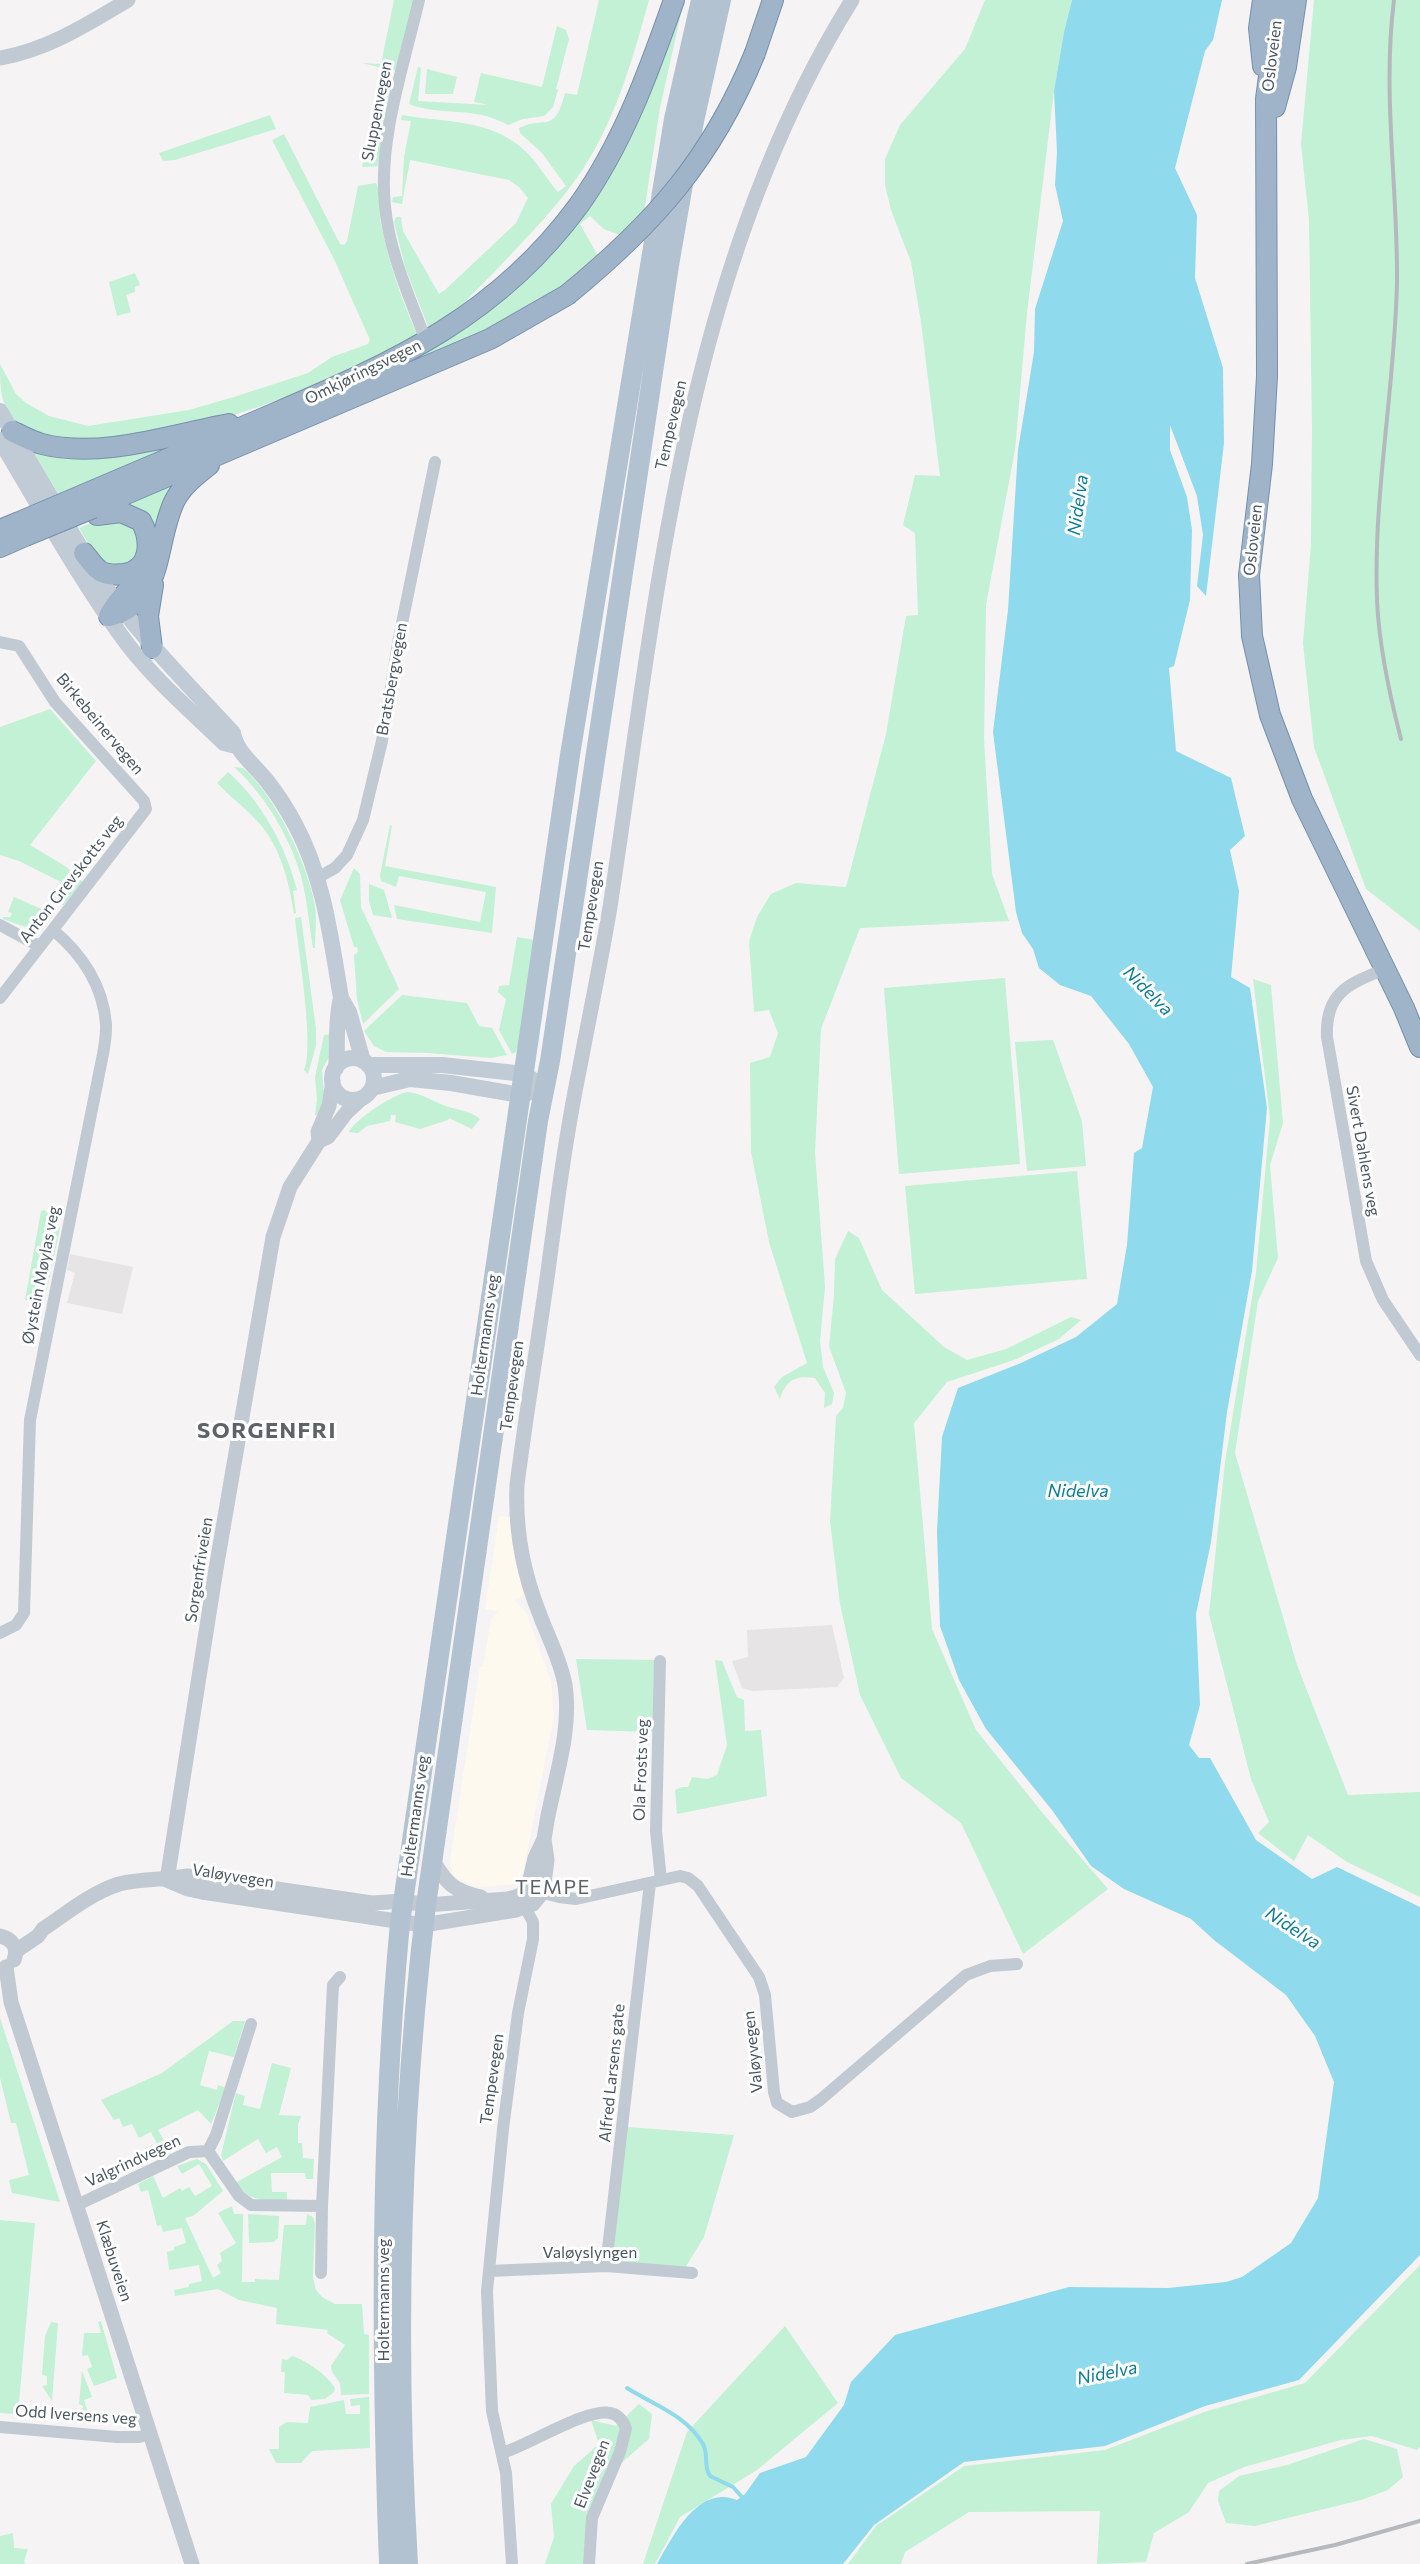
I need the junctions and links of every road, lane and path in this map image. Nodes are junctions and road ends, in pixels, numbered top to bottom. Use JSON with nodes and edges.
{"nodes":[{"id":1,"x":129,"y":0,"type":"edge"},
{"id":2,"x":419,"y":0,"type":"edge"},
{"id":3,"x":659,"y":0,"type":"edge"},
{"id":4,"x":674,"y":0,"type":"edge"},
{"id":5,"x":701,"y":0,"type":"edge"},
{"id":6,"x":721,"y":0,"type":"edge"},
{"id":7,"x":773,"y":0,"type":"edge"},
{"id":8,"x":852,"y":0,"type":"edge"},
{"id":9,"x":1263,"y":0,"type":"edge"},
{"id":10,"x":1279,"y":0,"type":"edge"},
{"id":11,"x":1296,"y":0,"type":"edge"},
{"id":12,"x":0,"y":58,"type":"edge"},
{"id":13,"x":652,"y":61,"type":"junction"},
{"id":14,"x":1266,"y":99,"type":"junction"},
{"id":15,"x":1265,"y":145,"type":"junction"},
{"id":16,"x":423,"y":333,"type":"dead end"},
{"id":17,"x":0,"y":411,"type":"edge"},
{"id":18,"x":264,"y":418,"type":"junction"},
{"id":19,"x":6,"y":435,"type":"edge"},
{"id":20,"x":222,"y":453,"type":"junction"},
{"id":21,"x":435,"y":462,"type":"dead end"},
{"id":22,"x":92,"y":506,"type":"junction"},
{"id":23,"x":14,"y":530,"type":"edge"},
{"id":24,"x":0,"y":547,"type":"edge"},
{"id":25,"x":84,"y":554,"type":"junction"},
{"id":26,"x":148,"y":573,"type":"junction"},
{"id":27,"x":116,"y":610,"type":"junction"},
{"id":28,"x":0,"y":642,"type":"edge"},
{"id":29,"x":152,"y":648,"type":"junction"},
{"id":30,"x":236,"y":746,"type":"junction"},
{"id":31,"x":146,"y":809,"type":"joint"},
{"id":32,"x":317,"y":878,"type":"junction"},
{"id":33,"x":0,"y":925,"type":"edge"},
{"id":34,"x":53,"y":930,"type":"junction"},
{"id":35,"x":39,"y":946,"type":"junction"},
{"id":36,"x":1385,"y":969,"type":"junction"},
{"id":37,"x":0,"y":998,"type":"edge"},
{"id":38,"x":341,"y":998,"type":"junction"},
{"id":39,"x":1420,"y":1047,"type":"edge"},
{"id":40,"x":366,"y":1063,"type":"junction"},
{"id":41,"x":524,"y":1074,"type":"junction"},
{"id":42,"x":334,"y":1075,"type":"junction"},
{"id":43,"x":545,"y":1088,"type":"junction"},
{"id":44,"x":367,"y":1093,"type":"junction"},
{"id":45,"x":520,"y":1095,"type":"junction"},
{"id":46,"x":319,"y":1141,"type":"junction"},
{"id":47,"x":1420,"y":1355,"type":"edge"},
{"id":48,"x":0,"y":1633,"type":"edge"},
{"id":49,"x":660,"y":1661,"type":"dead end"},
{"id":50,"x":432,"y":1859,"type":"junction"},
{"id":51,"x":167,"y":1880,"type":"junction"},
{"id":52,"x":655,"y":1882,"type":"junction"},
{"id":53,"x":529,"y":1896,"type":"junction"},
{"id":54,"x":493,"y":1900,"type":"junction"},
{"id":55,"x":403,"y":1901,"type":"junction"},
{"id":56,"x":426,"y":1905,"type":"junction"},
{"id":57,"x":400,"y":1923,"type":"junction"},
{"id":58,"x":423,"y":1925,"type":"junction"},
{"id":59,"x":9,"y":1942,"type":"edge"},
{"id":60,"x":1017,"y":1964,"type":"dead end"},
{"id":61,"x":3,"y":1968,"type":"edge"},
{"id":62,"x":340,"y":1977,"type":"dead end"},
{"id":63,"x":251,"y":2024,"type":"dead end"},
{"id":64,"x":208,"y":2151,"type":"junction"},
{"id":65,"x":77,"y":2205,"type":"junction"},
{"id":66,"x":322,"y":2206,"type":"junction"},
{"id":67,"x":606,"y":2266,"type":"junction"},
{"id":68,"x":489,"y":2271,"type":"junction"},
{"id":69,"x":321,"y":2273,"type":"dead end"},
{"id":70,"x":692,"y":2273,"type":"dead end"},
{"id":71,"x":0,"y":2427,"type":"edge"},
{"id":72,"x":150,"y":2434,"type":"junction"},
{"id":73,"x":502,"y":2453,"type":"junction"},
{"id":74,"x":192,"y":2564,"type":"edge"},
{"id":75,"x":389,"y":2564,"type":"edge"},
{"id":76,"x":408,"y":2564,"type":"edge"},
{"id":77,"x":512,"y":2564,"type":"edge"},
{"id":78,"x":589,"y":2564,"type":"edge"}],
"edges":[{"from":1,"to":12,"type":"street"},
{"from":2,"to":16,"type":"street","name":"Sluppenvegen"},
{"from":3,"to":13,"type":"highway"},
{"from":4,"to":13,"type":"highway","name":"Omkjøringsvegen"},
{"from":5,"to":41,"type":"main road","name":"Holtermanns veg"},
{"from":6,"to":43,"type":"main road","name":"Holtermanns veg"},
{"from":7,"to":20,"type":"highway","name":"Omkjøringsvegen","bridge":true},
{"from":8,"to":53,"type":"street","name":"Tempevegen"},
{"from":9,"to":14,"type":"highway"},
{"from":10,"to":14,"type":"highway","name":"Osloveien"},
{"from":11,"to":15,"type":"highway"},
{"from":13,"to":18,"type":"highway","name":"Omkjøringsvegen"},
{"from":14,"to":15,"type":"highway","name":"Osloveien"},
{"from":15,"to":36,"type":"highway","name":"Osloveien"},
{"from":17,"to":19,"type":"main road"},
{"from":18,"to":19,"type":"highway"},
{"from":18,"to":22,"type":"highway","name":"Omkjøringsvegen"},
{"from":19,"to":25,"type":"main road"},
{"from":19,"to":27,"type":"main road"},
{"from":20,"to":22,"type":"highway","name":"Omkjøringsvegen"},
{"from":20,"to":26,"type":"highway"},
{"from":21,"to":32,"type":"street","name":"Bratsbergvegen"},
{"from":22,"to":23,"type":"highway","name":"Omkjøringsvegen","bridge":true},
{"from":22,"to":23,"type":"highway","name":"Omkjøringsvegen","bridge":true},
{"from":22,"to":26,"type":"highway"},
{"from":23,"to":24,"type":"highway","name":"Omkjøringsvegen"},
{"from":25,"to":26,"type":"highway"},
{"from":25,"to":27,"type":"main road"},
{"from":26,"to":27,"type":"highway"},
{"from":26,"to":29,"type":"highway"},
{"from":27,"to":29,"type":"main road"},
{"from":27,"to":30,"type":"main road"},
{"from":28,"to":31,"type":"street","name":"Birkebeinervegen"},
{"from":29,"to":30,"type":"main road"},
{"from":30,"to":32,"type":"main road"},
{"from":31,"to":34,"type":"street","name":"Anton Grevskotts veg"},
{"from":32,"to":38,"type":"main road"},
{"from":33,"to":35,"type":"street"},
{"from":34,"to":35,"type":"street","name":"Anton Grevskotts veg"},
{"from":34,"to":48,"type":"street","name":"Øystein Møylas veg"},
{"from":35,"to":37,"type":"street","name":"Anton Grevskotts veg"},
{"from":36,"to":39,"type":"highway","name":"Osloveien"},
{"from":36,"to":47,"type":"street","name":"Sivert Dahlens veg"},
{"from":38,"to":40,"type":"main road"},
{"from":38,"to":42,"type":"main road"},
{"from":40,"to":41,"type":"main road"},
{"from":40,"to":42,"type":"main road"},
{"from":40,"to":44,"type":"main road"},
{"from":41,"to":43,"type":"main road"},
{"from":41,"to":45,"type":"main road","name":"Holtermanns veg"},
{"from":42,"to":44,"type":"main road"},
{"from":42,"to":46,"type":"street","name":"Sorgenfriveien"},
{"from":43,"to":45,"type":"main road"},
{"from":43,"to":50,"type":"main road","name":"Holtermanns veg"},
{"from":44,"to":45,"type":"main road"},
{"from":44,"to":46,"type":"street","name":"Sorgenfriveien"},
{"from":45,"to":55,"type":"main road","name":"Holtermanns veg"},
{"from":46,"to":51,"type":"street","name":"Sorgenfriveien"},
{"from":49,"to":52,"type":"street","name":"Ola Frosts veg"},
{"from":50,"to":54,"type":"street","name":"Valøyvegen"},
{"from":50,"to":56,"type":"main road","name":"Holtermanns veg"},
{"from":51,"to":55,"type":"street","name":"Valøyvegen"},
{"from":51,"to":57,"type":"street","name":"Valøyvegen"},
{"from":51,"to":59,"type":"street"},
{"from":52,"to":53,"type":"street","name":"Valøyvegen"},
{"from":52,"to":60,"type":"street","name":"Valøyvegen"},
{"from":52,"to":67,"type":"street","name":"Alfred Larsens gate"},
{"from":53,"to":54,"type":"street","name":"Valøyvegen"},
{"from":53,"to":58,"type":"street","name":"Valøyvegen"},
{"from":53,"to":68,"type":"street","name":"Tempevegen"},
{"from":54,"to":56,"type":"street","name":"Valøyvegen"},
{"from":55,"to":56,"type":"street","name":"Valøyvegen"},
{"from":55,"to":57,"type":"main road","name":"Holtermanns veg"},
{"from":56,"to":58,"type":"main road","name":"Holtermanns veg"},
{"from":57,"to":58,"type":"street","name":"Valøyvegen"},
{"from":57,"to":75,"type":"main road","name":"Holtermanns veg"},
{"from":58,"to":76,"type":"main road","name":"Holtermanns veg"},
{"from":59,"to":61,"type":"street"},
{"from":61,"to":65,"type":"street","name":"Klæbuveien"},
{"from":62,"to":66,"type":"street"},
{"from":63,"to":64,"type":"street"},
{"from":64,"to":65,"type":"street","name":"Valgrindvegen"},
{"from":64,"to":66,"type":"street","name":"Valgrindvegen"},
{"from":65,"to":72,"type":"street","name":"Klæbuveien"},
{"from":66,"to":69,"type":"street"},
{"from":67,"to":68,"type":"street","name":"Valøyslyngen"},
{"from":67,"to":70,"type":"street","name":"Valøyslyngen"},
{"from":68,"to":73,"type":"street"},
{"from":71,"to":72,"type":"street","name":"Odd Iversens veg"},
{"from":72,"to":74,"type":"street","name":"Klæbuveien"},
{"from":73,"to":77,"type":"street"},
{"from":73,"to":78,"type":"street","name":"Elvevegen"}]}
